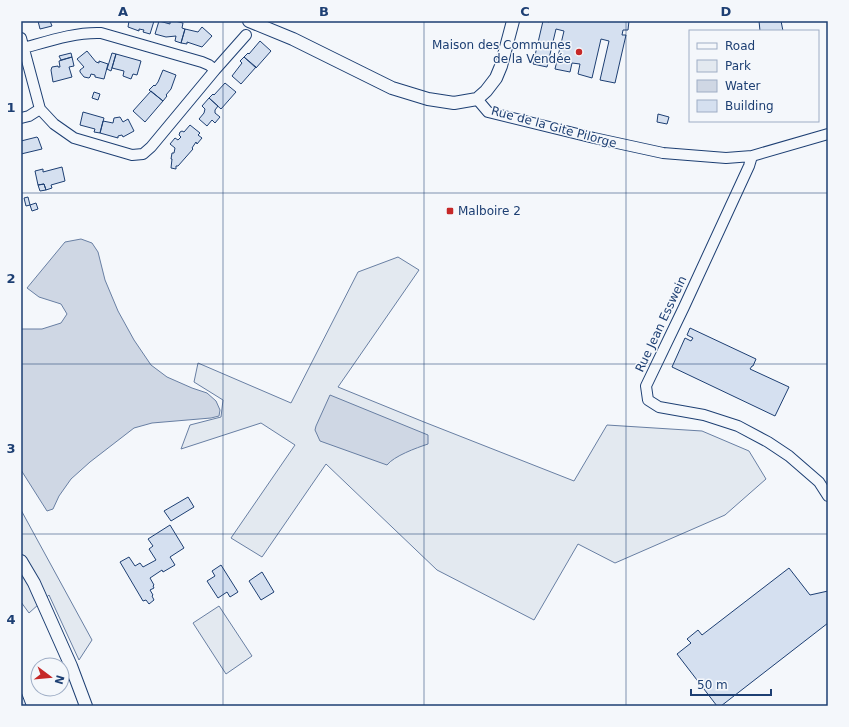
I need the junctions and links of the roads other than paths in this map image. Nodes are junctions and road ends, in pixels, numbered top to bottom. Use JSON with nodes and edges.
{"nodes":[{"id":1,"x":249,"y":21,"type":"edge"},
{"id":2,"x":513,"y":21,"type":"edge"},
{"id":3,"x":246,"y":35,"type":"dead end"},
{"id":4,"x":21,"y":38,"type":"edge"},
{"id":5,"x":24,"y":48,"type":"junction"},
{"id":6,"x":215,"y":70,"type":"junction"},
{"id":7,"x":477,"y":99,"type":"junction"},
{"id":8,"x":40,"y":108,"type":"junction"},
{"id":9,"x":21,"y":118,"type":"edge"},
{"id":10,"x":828,"y":134,"type":"edge"},
{"id":11,"x":752,"y":156,"type":"junction"},
{"id":12,"x":828,"y":496,"type":"edge"},
{"id":13,"x":21,"y":561,"type":"edge"},
{"id":14,"x":86,"y":706,"type":"edge"}],
"edges":[{"from":1,"to":7,"type":"street","name":"Rue de la Gite Pilorge"},
{"from":2,"to":7,"type":"street"},
{"from":3,"to":6,"type":"street"},
{"from":4,"to":5,"type":"street"},
{"from":5,"to":6,"type":"street"},
{"from":5,"to":8,"type":"street"},
{"from":6,"to":8,"type":"street"},
{"from":7,"to":11,"type":"street","name":"Rue de la Gite Pilorge"},
{"from":8,"to":9,"type":"street"},
{"from":10,"to":11,"type":"street","name":"Rue de la Gite Pilorge"},
{"from":11,"to":12,"type":"street","name":"Rue Jean Esswein"},
{"from":13,"to":14,"type":"street"}]}
